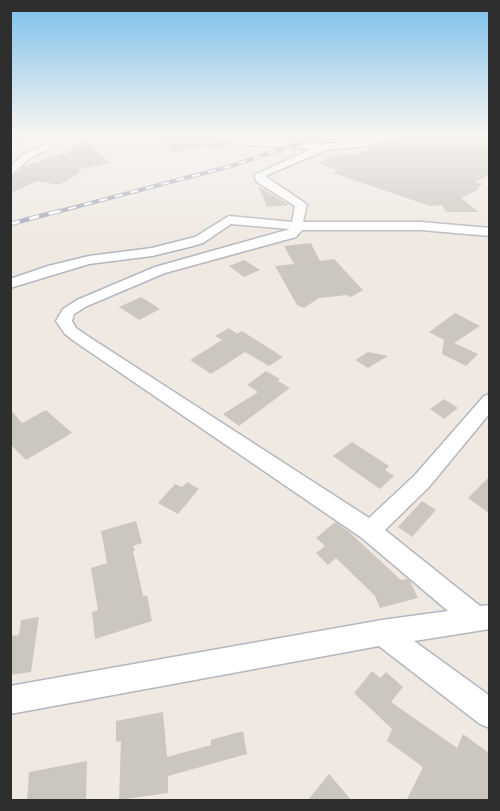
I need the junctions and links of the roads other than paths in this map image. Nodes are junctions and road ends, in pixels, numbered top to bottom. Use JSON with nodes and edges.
{"nodes":[{"id":1,"x":264,"y":173,"type":"edge"},
{"id":2,"x":296,"y":226,"type":"junction"},
{"id":3,"x":489,"y":232,"type":"edge"},
{"id":4,"x":10,"y":284,"type":"edge"},
{"id":5,"x":489,"y":400,"type":"edge"},
{"id":6,"x":370,"y":531,"type":"junction"},
{"id":7,"x":483,"y":619,"type":"edge"},
{"id":8,"x":382,"y":633,"type":"junction"},
{"id":9,"x":10,"y":700,"type":"edge"},
{"id":10,"x":489,"y":714,"type":"edge"}],
"edges":[{"from":1,"to":2,"type":"street"},
{"from":2,"to":3,"type":"street"},
{"from":2,"to":4,"type":"street"},
{"from":2,"to":6,"type":"street"},
{"from":5,"to":6,"type":"street"},
{"from":6,"to":7,"type":"street"},
{"from":7,"to":8,"type":"street"},
{"from":8,"to":9,"type":"street"},
{"from":8,"to":10,"type":"street"}]}
